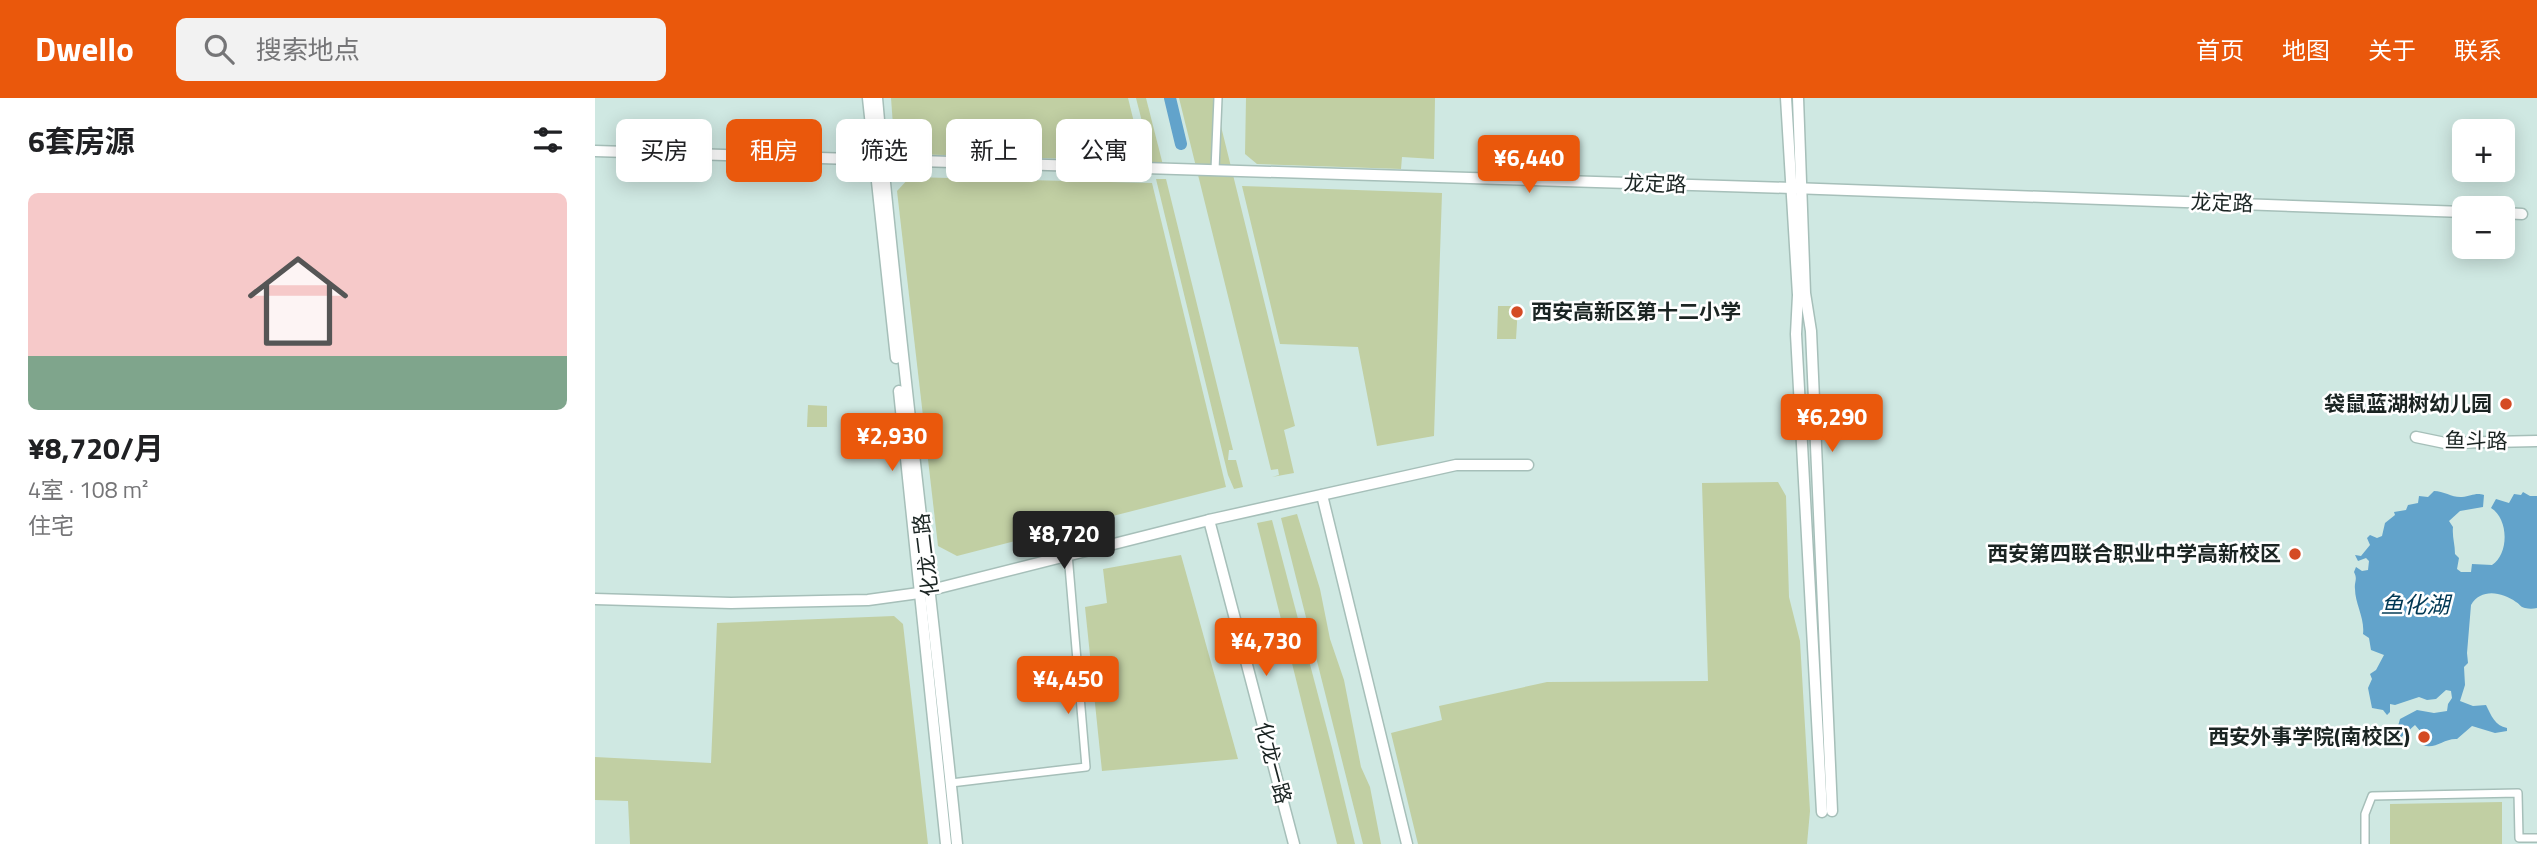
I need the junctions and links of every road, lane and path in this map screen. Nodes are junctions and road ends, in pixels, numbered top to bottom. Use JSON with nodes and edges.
{"nodes":[{"id":1,"x":868,"y":98,"type":"edge"},
{"id":2,"x":877,"y":98,"type":"edge"},
{"id":3,"x":1218,"y":98,"type":"edge"},
{"id":4,"x":1786,"y":98,"type":"edge"},
{"id":5,"x":1798,"y":98,"type":"edge"},
{"id":6,"x":872,"y":119,"type":"edge"},
{"id":7,"x":878,"y":119,"type":"edge"},
{"id":8,"x":595,"y":151,"type":"edge"},
{"id":9,"x":836,"y":159,"type":"edge"},
{"id":10,"x":932,"y":162,"type":"edge"},
{"id":11,"x":1215,"y":170,"type":"junction"},
{"id":12,"x":881,"y":182,"type":"edge"},
{"id":13,"x":882,"y":182,"type":"edge"},
{"id":14,"x":1797,"y":188,"type":"junction"},
{"id":15,"x":2452,"y":212,"type":"edge"},
{"id":16,"x":2515,"y":214,"type":"edge"},
{"id":17,"x":2522,"y":214,"type":"dead end"},
{"id":18,"x":2416,"y":437,"type":"dead end"},
{"id":19,"x":2537,"y":441,"type":"edge"},
{"id":20,"x":1528,"y":465,"type":"dead end"},
{"id":21,"x":1322,"y":495,"type":"junction"},
{"id":22,"x":1209,"y":520,"type":"junction"},
{"id":23,"x":1068,"y":554,"type":"junction"},
{"id":24,"x":930,"y":590,"type":"junction"},
{"id":25,"x":919,"y":593,"type":"junction"},
{"id":26,"x":595,"y":599,"type":"edge"},
{"id":27,"x":951,"y":783,"type":"junction"},
{"id":28,"x":1827,"y":811,"type":"dead end"},
{"id":29,"x":2537,"y":838,"type":"edge"},
{"id":30,"x":946,"y":844,"type":"edge"},
{"id":31,"x":957,"y":844,"type":"edge"},
{"id":32,"x":1294,"y":844,"type":"edge"},
{"id":33,"x":1407,"y":844,"type":"edge"},
{"id":34,"x":2365,"y":844,"type":"edge"}],
"edges":[{"from":1,"to":6,"type":"street","name":"化龙二路"},
{"from":2,"to":7,"type":"street","name":"化龙二路"},
{"from":3,"to":11,"type":"street"},
{"from":4,"to":14,"type":"street"},
{"from":5,"to":14,"type":"street"},
{"from":8,"to":9,"type":"street","name":"龙定路"},
{"from":10,"to":11,"type":"street","name":"龙定路"},
{"from":11,"to":14,"type":"street","name":"龙定路"},
{"from":12,"to":25,"type":"street","name":"化龙二路"},
{"from":13,"to":24,"type":"street","name":"化龙二路"},
{"from":14,"to":15,"type":"street","name":"龙定路"},
{"from":14,"to":28,"type":"street"},
{"from":16,"to":17,"type":"street"},
{"from":18,"to":19,"type":"street","name":"鱼斗路"},
{"from":20,"to":21,"type":"street"},
{"from":21,"to":22,"type":"street"},
{"from":21,"to":33,"type":"street"},
{"from":22,"to":23,"type":"street"},
{"from":22,"to":32,"type":"street","name":"化龙一路"},
{"from":23,"to":24,"type":"street"},
{"from":23,"to":27,"type":"street"},
{"from":24,"to":25,"type":"street"},
{"from":24,"to":27,"type":"street","name":"化龙二路"},
{"from":25,"to":26,"type":"street"},
{"from":25,"to":30,"type":"street","name":"化龙二路"},
{"from":27,"to":31,"type":"street","name":"化龙二路"},
{"from":29,"to":34,"type":"street"}]}
